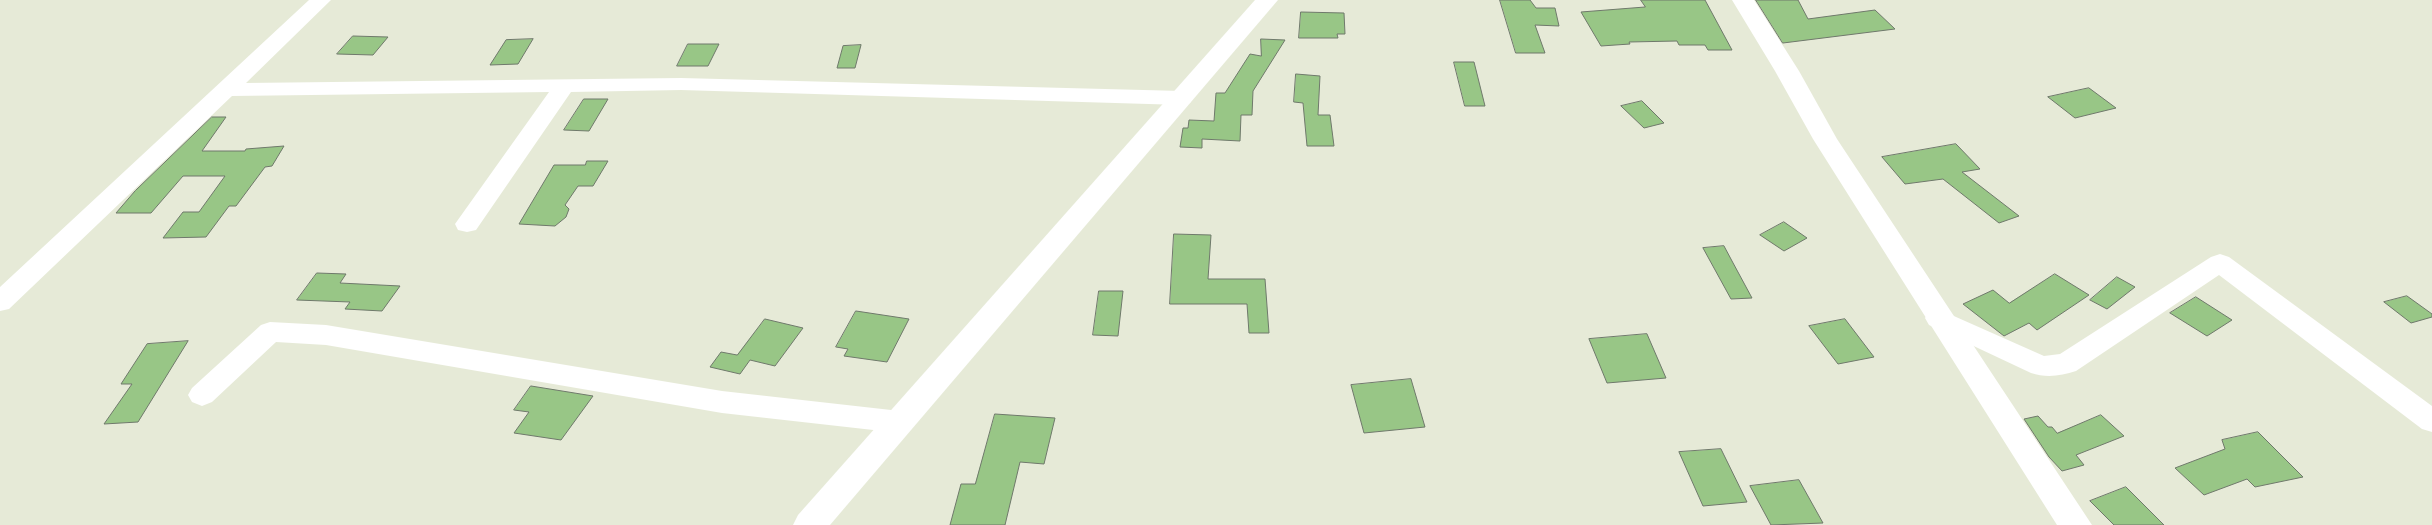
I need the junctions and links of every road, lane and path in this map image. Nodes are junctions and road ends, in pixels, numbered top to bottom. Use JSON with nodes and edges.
{"nodes":[{"id":1,"x":321,"y":0,"type":"edge"},
{"id":2,"x":1267,"y":0,"type":"edge"},
{"id":3,"x":1743,"y":0,"type":"edge"},
{"id":4,"x":564,"y":86,"type":"junction"},
{"id":5,"x":225,"y":90,"type":"junction"},
{"id":6,"x":1182,"y":98,"type":"junction"},
{"id":7,"x":467,"y":224,"type":"dead end"},
{"id":8,"x":0,"y":302,"type":"edge"},
{"id":9,"x":1938,"y":318,"type":"junction"},
{"id":10,"x":202,"y":395,"type":"dead end"},
{"id":11,"x":2432,"y":421,"type":"edge"},
{"id":12,"x":900,"y":422,"type":"junction"},
{"id":13,"x":810,"y":525,"type":"edge"},
{"id":14,"x":2075,"y":525,"type":"edge"}],
"edges":[{"from":1,"to":5,"type":"street"},
{"from":2,"to":6,"type":"main road"},
{"from":3,"to":9,"type":"main road"},
{"from":4,"to":5,"type":"street"},
{"from":4,"to":6,"type":"street"},
{"from":4,"to":7,"type":"street"},
{"from":5,"to":8,"type":"street"},
{"from":6,"to":12,"type":"main road"},
{"from":9,"to":11,"type":"street"},
{"from":9,"to":14,"type":"main road"},
{"from":10,"to":12,"type":"street"},
{"from":12,"to":13,"type":"main road"}]}
